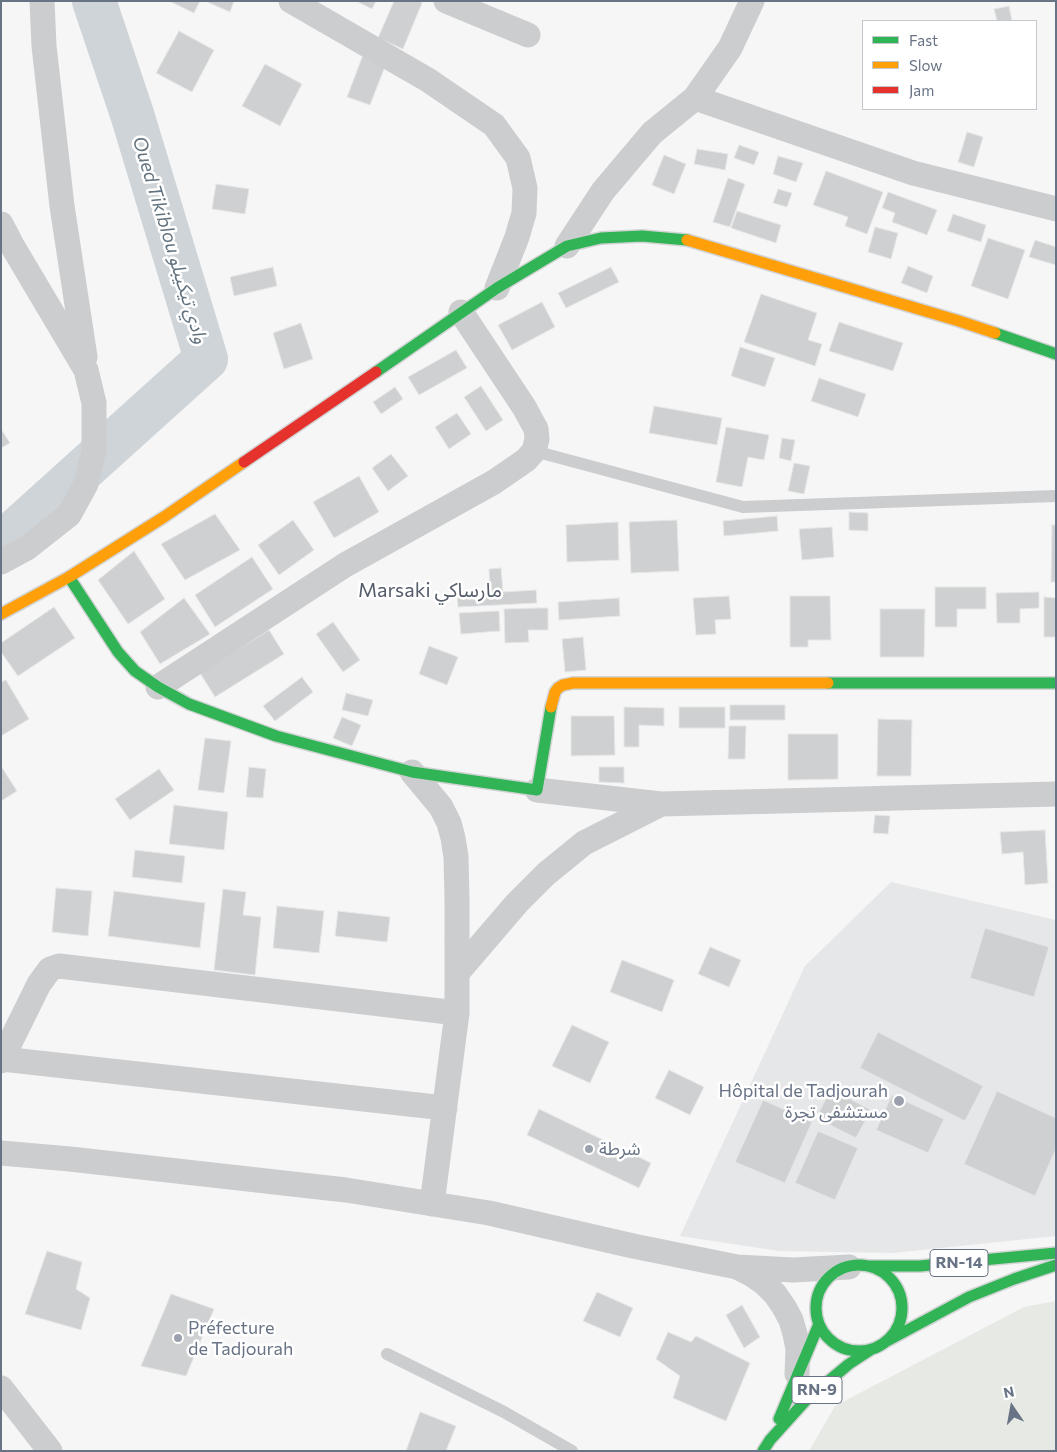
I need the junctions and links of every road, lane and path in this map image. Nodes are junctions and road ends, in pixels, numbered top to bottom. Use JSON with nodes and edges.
{"nodes":[{"id":1,"x":42,"y":1,"type":"edge"},
{"id":2,"x":291,"y":1,"type":"edge"},
{"id":3,"x":446,"y":1,"type":"edge"},
{"id":4,"x":752,"y":1,"type":"edge"},
{"id":5,"x":528,"y":35,"type":"dead end"},
{"id":6,"x":695,"y":98,"type":"junction"},
{"id":7,"x":1056,"y":209,"type":"edge"},
{"id":8,"x":1,"y":224,"type":"edge"},
{"id":9,"x":567,"y":246,"type":"junction"},
{"id":10,"x":497,"y":288,"type":"junction"},
{"id":11,"x":461,"y":312,"type":"junction"},
{"id":12,"x":1056,"y":354,"type":"edge"},
{"id":13,"x":86,"y":370,"type":"junction"},
{"id":14,"x":534,"y":451,"type":"junction"},
{"id":15,"x":1056,"y":496,"type":"edge"},
{"id":16,"x":1,"y":562,"type":"edge"},
{"id":17,"x":69,"y":577,"type":"junction"},
{"id":18,"x":1,"y":614,"type":"edge"},
{"id":19,"x":1056,"y":683,"type":"edge"},
{"id":20,"x":158,"y":687,"type":"junction"},
{"id":21,"x":412,"y":772,"type":"junction"},
{"id":22,"x":537,"y":790,"type":"junction"},
{"id":23,"x":1056,"y":794,"type":"edge"},
{"id":24,"x":661,"y":804,"type":"junction"},
{"id":25,"x":457,"y":973,"type":"junction"},
{"id":26,"x":457,"y":1013,"type":"junction"},
{"id":27,"x":2,"y":1060,"type":"edge"},
{"id":28,"x":445,"y":1108,"type":"junction"},
{"id":29,"x":1,"y":1152,"type":"edge"},
{"id":30,"x":432,"y":1204,"type":"junction"},
{"id":31,"x":1056,"y":1253,"type":"edge"},
{"id":32,"x":1056,"y":1265,"type":"edge"},
{"id":33,"x":856,"y":1266,"type":"junction"},
{"id":34,"x":737,"y":1267,"type":"junction"},
{"id":35,"x":784,"y":1307,"type":"junction"},
{"id":36,"x":818,"y":1322,"type":"junction"},
{"id":37,"x":884,"y":1343,"type":"junction"},
{"id":38,"x":872,"y":1349,"type":"junction"},
{"id":39,"x":387,"y":1354,"type":"dead end"},
{"id":40,"x":796,"y":1378,"type":"junction"},
{"id":41,"x":1,"y":1388,"type":"edge"},
{"id":42,"x":770,"y":1440,"type":"junction"},
{"id":43,"x":50,"y":1451,"type":"edge"},
{"id":44,"x":572,"y":1451,"type":"edge"},
{"id":45,"x":763,"y":1451,"type":"edge"}],
"edges":[{"from":1,"to":13,"type":"street"},
{"from":2,"to":10,"type":"street"},
{"from":3,"to":5,"type":"street"},
{"from":4,"to":6,"type":"street"},
{"from":6,"to":7,"type":"street"},
{"from":6,"to":9,"type":"street"},
{"from":8,"to":13,"type":"street"},
{"from":9,"to":10,"type":"street"},
{"from":9,"to":12,"type":"street"},
{"from":10,"to":11,"type":"street"},
{"from":11,"to":14,"type":"street"},
{"from":11,"to":17,"type":"street"},
{"from":13,"to":16,"type":"street"},
{"from":14,"to":15,"type":"lane"},
{"from":14,"to":20,"type":"street"},
{"from":17,"to":18,"type":"street"},
{"from":17,"to":20,"type":"street"},
{"from":19,"to":22,"type":"street"},
{"from":20,"to":21,"type":"street"},
{"from":21,"to":22,"type":"street"},
{"from":21,"to":25,"type":"street"},
{"from":22,"to":24,"type":"street"},
{"from":23,"to":24,"type":"street"},
{"from":24,"to":25,"type":"street"},
{"from":25,"to":26,"type":"street"},
{"from":26,"to":27,"type":"street"},
{"from":26,"to":28,"type":"street"},
{"from":27,"to":28,"type":"street"},
{"from":28,"to":30,"type":"street"},
{"from":29,"to":30,"type":"street"},
{"from":30,"to":34,"type":"street"},
{"from":31,"to":33,"type":"street","number":"RN-14"},
{"from":32,"to":37,"type":"street","number":"RN-14"},
{"from":33,"to":34,"type":"street"},
{"from":33,"to":36,"type":"street"},
{"from":33,"to":37,"type":"street"},
{"from":34,"to":35,"type":"street"},
{"from":35,"to":36,"type":"street"},
{"from":35,"to":40,"type":"street"},
{"from":36,"to":38,"type":"street"},
{"from":36,"to":40,"type":"street","number":"RN-9"},
{"from":37,"to":38,"type":"street"},
{"from":38,"to":42,"type":"street","number":"RN-9"},
{"from":39,"to":44,"type":"lane"},
{"from":40,"to":42,"type":"street","number":"RN-9"},
{"from":41,"to":43,"type":"street"},
{"from":42,"to":45,"type":"street","number":"RN-9"}]}
